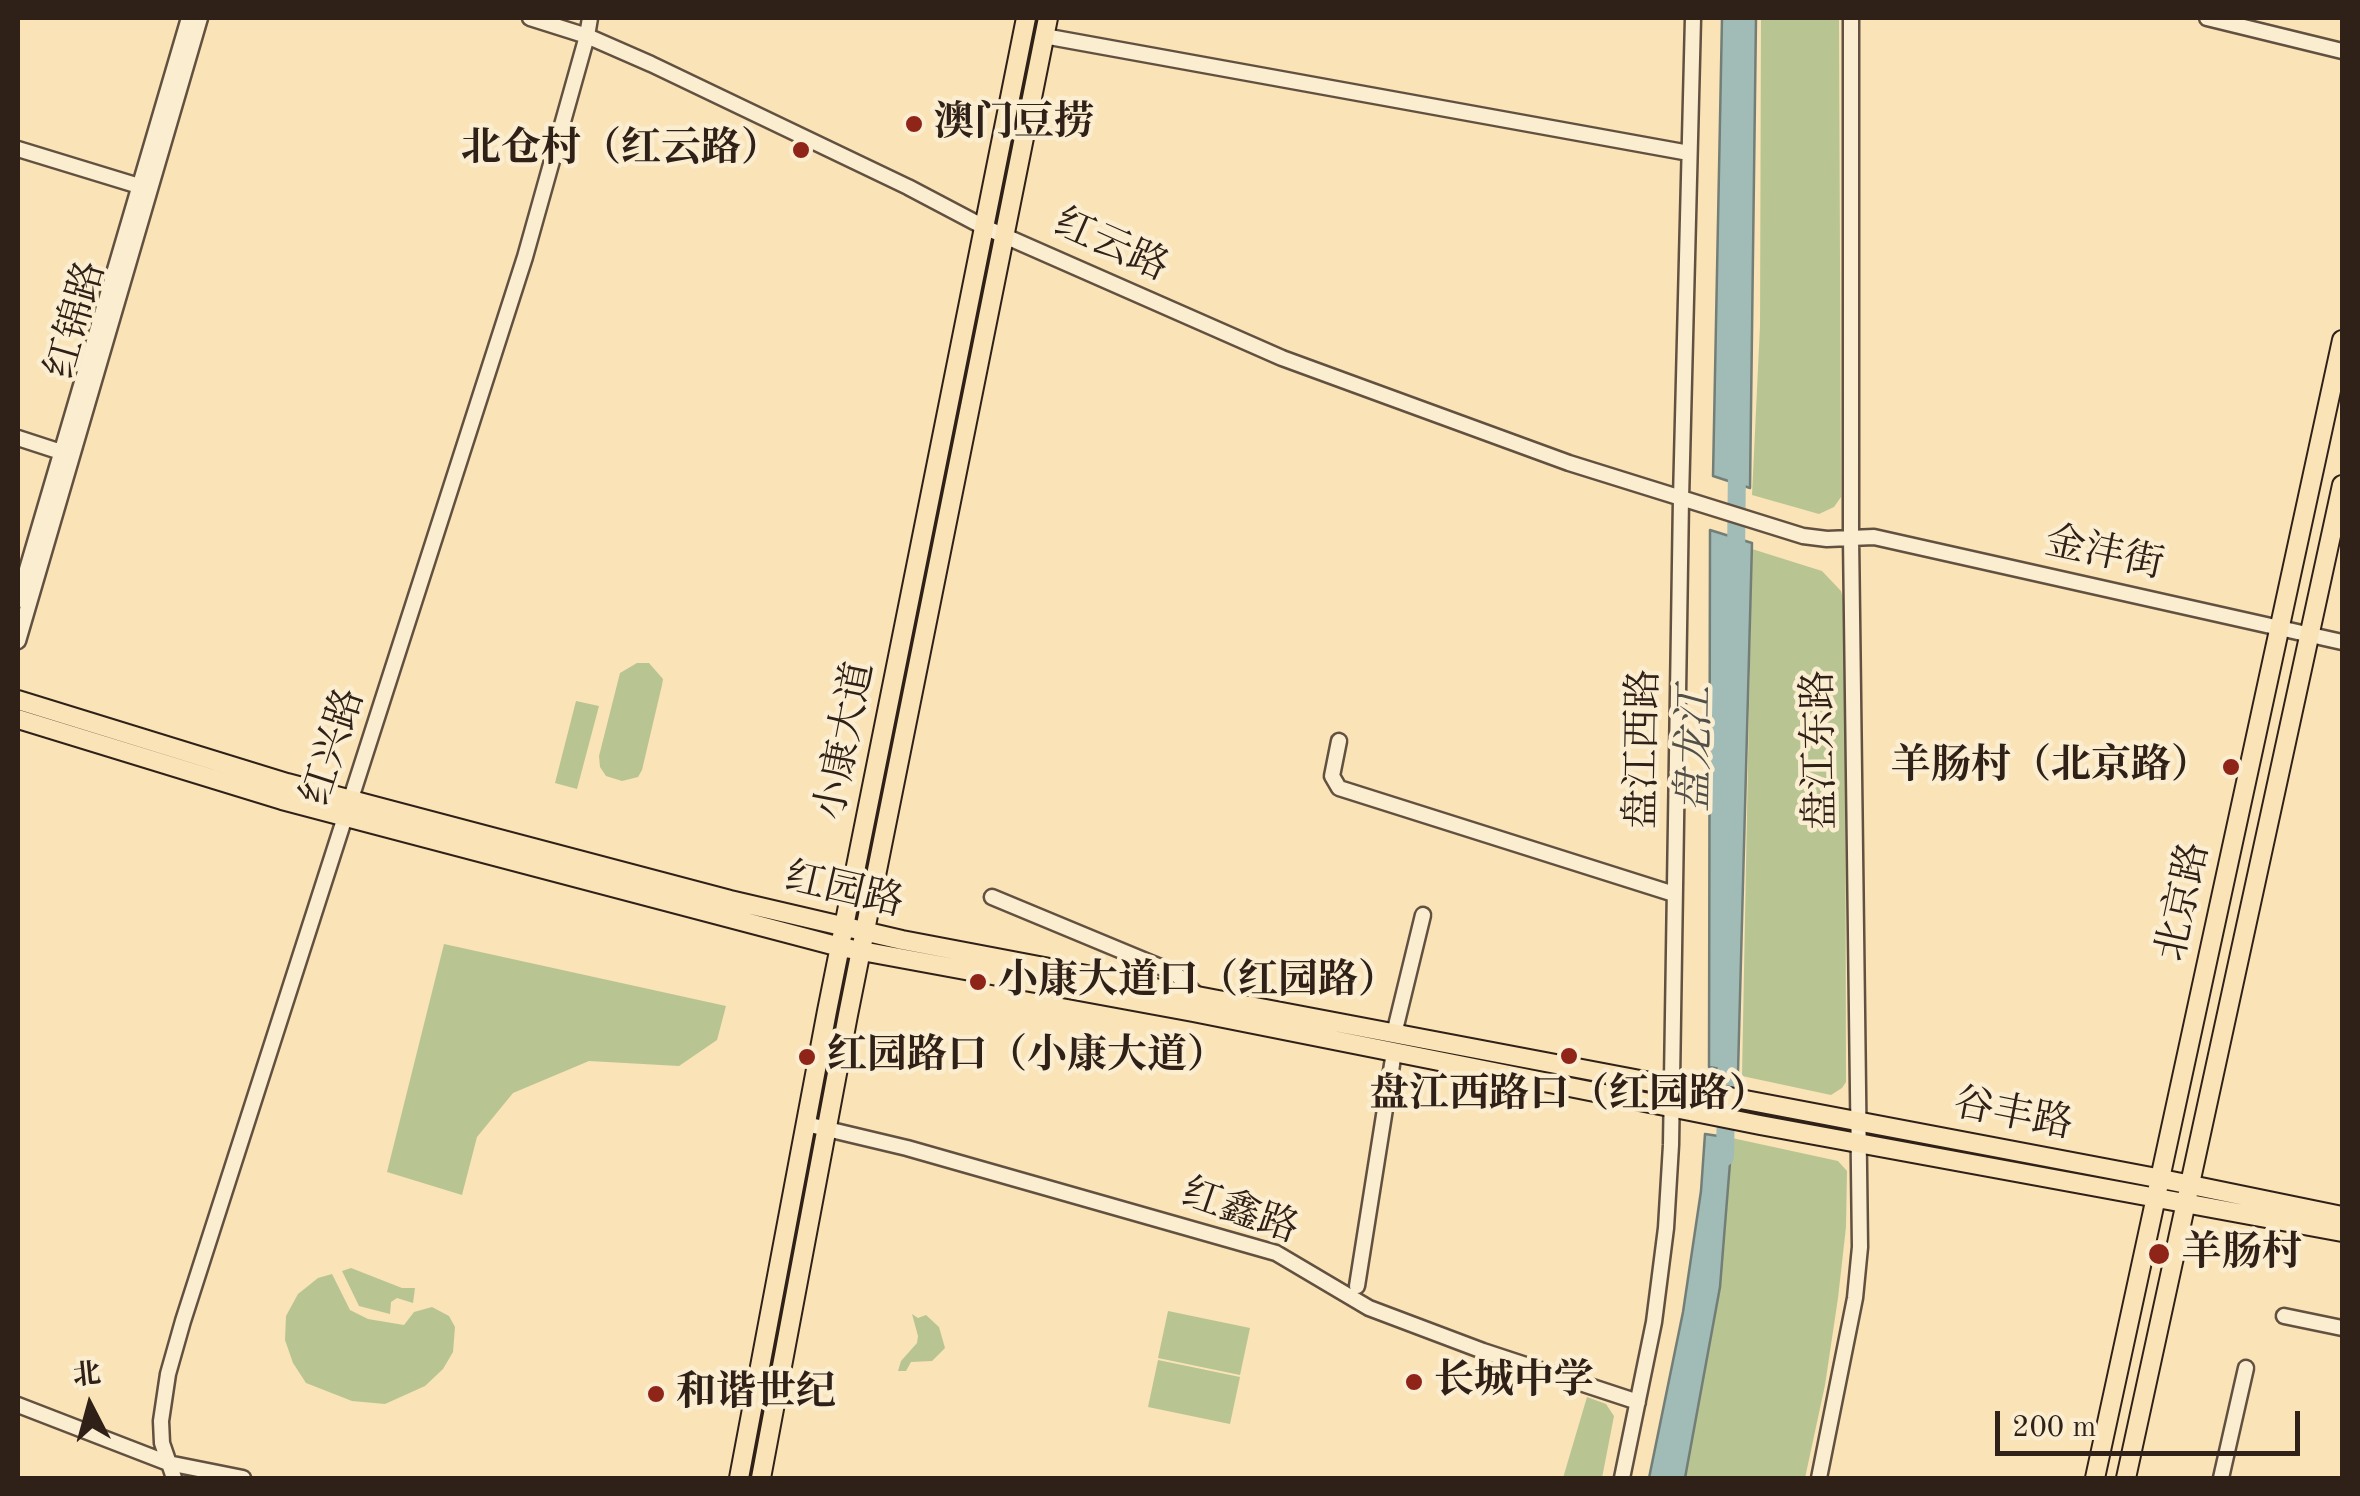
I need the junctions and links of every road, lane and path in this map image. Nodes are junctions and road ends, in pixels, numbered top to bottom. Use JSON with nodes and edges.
{"nodes":[{"id":1,"x":189,"y":18,"type":"edge"},
{"id":2,"x":200,"y":18,"type":"edge"},
{"id":3,"x":530,"y":18,"type":"edge"},
{"id":4,"x":590,"y":18,"type":"edge"},
{"id":5,"x":1026,"y":18,"type":"edge"},
{"id":6,"x":1693,"y":18,"type":"edge"},
{"id":7,"x":1851,"y":18,"type":"edge"},
{"id":8,"x":2207,"y":18,"type":"edge"},
{"id":9,"x":1046,"y":27,"type":"edge"},
{"id":10,"x":588,"y":36,"type":"junction"},
{"id":11,"x":2342,"y":51,"type":"edge"},
{"id":12,"x":18,"y":149,"type":"edge"},
{"id":13,"x":1689,"y":154,"type":"junction"},
{"id":14,"x":139,"y":186,"type":"junction"},
{"id":15,"x":982,"y":226,"type":"junction"},
{"id":16,"x":1004,"y":234,"type":"junction"},
{"id":17,"x":2342,"y":340,"type":"edge"},
{"id":18,"x":18,"y":438,"type":"edge"},
{"id":19,"x":60,"y":452,"type":"junction"},
{"id":20,"x":2342,"y":485,"type":"edge"},
{"id":21,"x":1681,"y":499,"type":"junction"},
{"id":22,"x":1802,"y":536,"type":"joint"},
{"id":23,"x":1851,"y":537,"type":"junction"},
{"id":24,"x":18,"y":600,"type":"edge"},
{"id":25,"x":2280,"y":627,"type":"junction"},
{"id":26,"x":2309,"y":634,"type":"junction"},
{"id":27,"x":18,"y":640,"type":"edge"},
{"id":28,"x":2342,"y":642,"type":"edge"},
{"id":29,"x":18,"y":700,"type":"edge"},
{"id":30,"x":18,"y":719,"type":"edge"},
{"id":31,"x":1339,"y":741,"type":"dead end"},
{"id":32,"x":348,"y":808,"type":"junction"},
{"id":33,"x":1674,"y":894,"type":"junction"},
{"id":34,"x":992,"y":898,"type":"dead end"},
{"id":35,"x":1423,"y":915,"type":"dead end"},
{"id":36,"x":844,"y":928,"type":"junction"},
{"id":37,"x":866,"y":931,"type":"junction"},
{"id":38,"x":840,"y":947,"type":"junction"},
{"id":39,"x":862,"y":951,"type":"junction"},
{"id":40,"x":1196,"y":995,"type":"junction"},
{"id":41,"x":1394,"y":1043,"type":"junction"},
{"id":42,"x":1669,"y":1096,"type":"junction"},
{"id":43,"x":1859,"y":1122,"type":"junction"},
{"id":44,"x":806,"y":1124,"type":"junction"},
{"id":45,"x":828,"y":1128,"type":"junction"},
{"id":46,"x":1859,"y":1143,"type":"junction"},
{"id":47,"x":2160,"y":1188,"type":"junction"},
{"id":48,"x":2186,"y":1193,"type":"junction"},
{"id":49,"x":2342,"y":1216,"type":"edge"},
{"id":50,"x":2342,"y":1232,"type":"edge"},
{"id":51,"x":1357,"y":1286,"type":"dead end"},
{"id":52,"x":2284,"y":1316,"type":"dead end"},
{"id":53,"x":2342,"y":1328,"type":"edge"},
{"id":54,"x":2246,"y":1368,"type":"dead end"},
{"id":55,"x":1638,"y":1402,"type":"junction"},
{"id":56,"x":18,"y":1405,"type":"edge"},
{"id":57,"x":168,"y":1463,"type":"junction"},
{"id":58,"x":174,"y":1478,"type":"edge"},
{"id":59,"x":244,"y":1478,"type":"edge"},
{"id":60,"x":739,"y":1478,"type":"edge"},
{"id":61,"x":761,"y":1478,"type":"edge"},
{"id":62,"x":1622,"y":1478,"type":"edge"},
{"id":63,"x":1819,"y":1478,"type":"edge"},
{"id":64,"x":2094,"y":1478,"type":"edge"},
{"id":65,"x":2126,"y":1478,"type":"edge"},
{"id":66,"x":2221,"y":1478,"type":"edge"}],
"edges":[{"from":1,"to":14,"type":"street","name":"红锦路"},
{"from":2,"to":27,"type":"street","name":"红锦路"},
{"from":3,"to":10,"type":"street","name":"红云路"},
{"from":4,"to":10,"type":"street","name":"红兴路"},
{"from":5,"to":15,"type":"main road","name":"小康大道"},
{"from":6,"to":13,"type":"street","name":"盘江西路"},
{"from":7,"to":23,"type":"street","name":"盘江东路"},
{"from":8,"to":11,"type":"street"},
{"from":9,"to":13,"type":"street"},
{"from":9,"to":16,"type":"main road","name":"小康大道"},
{"from":10,"to":15,"type":"street","name":"红云路"},
{"from":10,"to":32,"type":"street","name":"红兴路"},
{"from":12,"to":14,"type":"street"},
{"from":13,"to":21,"type":"street","name":"盘江西路"},
{"from":14,"to":19,"type":"street","name":"红锦路"},
{"from":15,"to":16,"type":"street","name":"红云路"},
{"from":15,"to":36,"type":"main road","name":"小康大道"},
{"from":16,"to":21,"type":"street","name":"红云路"},
{"from":16,"to":37,"type":"main road","name":"小康大道"},
{"from":17,"to":25,"type":"main road","name":"北京路"},
{"from":18,"to":19,"type":"street"},
{"from":19,"to":24,"type":"street","name":"红锦路"},
{"from":20,"to":26,"type":"main road","name":"北京路"},
{"from":21,"to":22,"type":"street","name":"红云路"},
{"from":21,"to":33,"type":"street","name":"盘江西路"},
{"from":22,"to":23,"type":"street","name":"金沣街"},
{"from":23,"to":25,"type":"street","name":"金沣街"},
{"from":23,"to":43,"type":"street","name":"盘江东路"},
{"from":25,"to":26,"type":"street","name":"金沣街"},
{"from":25,"to":47,"type":"main road","name":"北京路"},
{"from":26,"to":28,"type":"street","name":"金沣街"},
{"from":26,"to":48,"type":"main road","name":"北京路"},
{"from":29,"to":32,"type":"main road","name":"红园路"},
{"from":30,"to":32,"type":"main road","name":"红园路"},
{"from":31,"to":33,"type":"street"},
{"from":32,"to":36,"type":"main road","name":"红园路"},
{"from":32,"to":38,"type":"main road","name":"红园路"},
{"from":32,"to":57,"type":"street","name":"红兴路"},
{"from":33,"to":42,"type":"street","name":"盘江西路"},
{"from":34,"to":40,"type":"street"},
{"from":35,"to":41,"type":"street"},
{"from":36,"to":37,"type":"main road","name":"红园路"},
{"from":36,"to":38,"type":"main road","name":"小康大道"},
{"from":37,"to":39,"type":"main road","name":"小康大道"},
{"from":37,"to":40,"type":"main road","name":"红园路"},
{"from":38,"to":39,"type":"main road","name":"红园路"},
{"from":38,"to":44,"type":"main road","name":"小康大道"},
{"from":39,"to":41,"type":"main road","name":"红园路"},
{"from":39,"to":45,"type":"main road","name":"小康大道"},
{"from":40,"to":41,"type":"main road","name":"红园路"},
{"from":41,"to":42,"type":"main road","name":"红园路"},
{"from":41,"to":51,"type":"street"},
{"from":42,"to":43,"type":"main road","name":"谷丰路"},
{"from":42,"to":46,"type":"main road","name":"谷丰路"},
{"from":42,"to":55,"type":"street","name":"盘江西路"},
{"from":43,"to":46,"type":"street","name":"盘江东路"},
{"from":43,"to":47,"type":"main road","name":"谷丰路"},
{"from":44,"to":45,"type":"street","name":"红鑫路"},
{"from":44,"to":60,"type":"main road","name":"小康大道"},
{"from":45,"to":55,"type":"street","name":"红鑫路"},
{"from":45,"to":61,"type":"main road","name":"小康大道"},
{"from":46,"to":47,"type":"main road","name":"谷丰路"},
{"from":46,"to":63,"type":"street","name":"盘江东路"},
{"from":47,"to":48,"type":"main road","name":"谷丰路"},
{"from":47,"to":64,"type":"main road","name":"北京路"},
{"from":48,"to":49,"type":"main road","name":"谷丰路"},
{"from":48,"to":50,"type":"main road","name":"谷丰路"},
{"from":48,"to":65,"type":"main road","name":"北京路"},
{"from":52,"to":53,"type":"street"},
{"from":54,"to":66,"type":"street"},
{"from":55,"to":62,"type":"street","name":"盘江西路"},
{"from":56,"to":57,"type":"street"},
{"from":57,"to":58,"type":"street","name":"红兴路"},
{"from":57,"to":59,"type":"street"}]}
